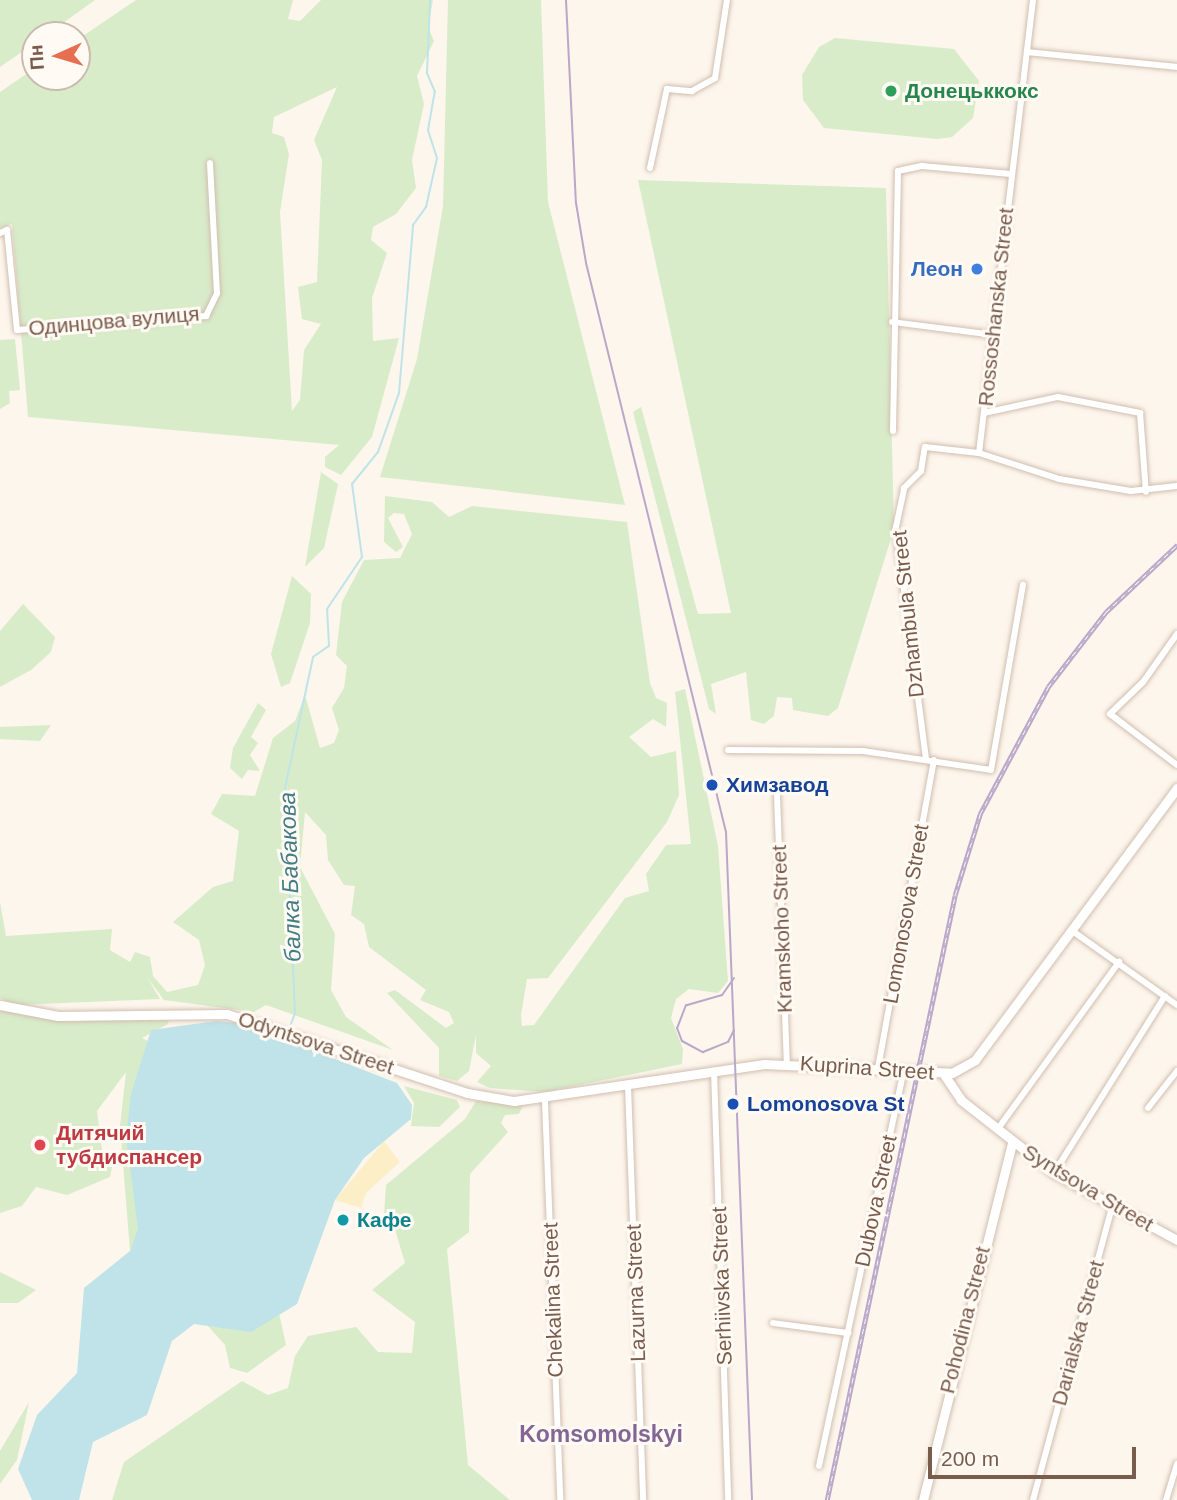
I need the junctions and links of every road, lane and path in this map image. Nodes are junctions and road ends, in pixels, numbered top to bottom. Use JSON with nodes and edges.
{"nodes":[{"id":1,"x":727,"y":0,"type":"edge"},
{"id":2,"x":1033,"y":0,"type":"edge"},
{"id":3,"x":1027,"y":52,"type":"junction"},
{"id":4,"x":1177,"y":67,"type":"edge"},
{"id":5,"x":210,"y":163,"type":"dead end"},
{"id":6,"x":650,"y":167,"type":"dead end"},
{"id":7,"x":1011,"y":174,"type":"junction"},
{"id":8,"x":0,"y":233,"type":"edge"},
{"id":9,"x":892,"y":322,"type":"junction"},
{"id":10,"x":993,"y":335,"type":"junction"},
{"id":11,"x":984,"y":413,"type":"junction"},
{"id":12,"x":893,"y":431,"type":"dead end"},
{"id":13,"x":979,"y":453,"type":"junction"},
{"id":14,"x":1177,"y":486,"type":"edge"},
{"id":15,"x":1146,"y":492,"type":"junction"},
{"id":16,"x":1023,"y":585,"type":"dead end"},
{"id":17,"x":1177,"y":634,"type":"edge"},
{"id":18,"x":728,"y":750,"type":"dead end"},
{"id":19,"x":930,"y":760,"type":"junction"},
{"id":20,"x":1177,"y":765,"type":"edge"},
{"id":21,"x":1177,"y":788,"type":"edge"},
{"id":22,"x":777,"y":795,"type":"dead end"},
{"id":23,"x":1071,"y":930,"type":"junction"},
{"id":24,"x":1119,"y":962,"type":"junction"},
{"id":25,"x":1165,"y":996,"type":"junction"},
{"id":26,"x":0,"y":1005,"type":"edge"},
{"id":27,"x":1177,"y":1005,"type":"edge"},
{"id":28,"x":787,"y":1062,"type":"junction"},
{"id":29,"x":878,"y":1068,"type":"junction"},
{"id":30,"x":904,"y":1070,"type":"junction"},
{"id":31,"x":714,"y":1071,"type":"junction"},
{"id":32,"x":1177,"y":1071,"type":"edge"},
{"id":33,"x":943,"y":1073,"type":"junction"},
{"id":34,"x":628,"y":1086,"type":"junction"},
{"id":35,"x":545,"y":1101,"type":"junction"},
{"id":36,"x":1148,"y":1108,"type":"dead end"},
{"id":37,"x":997,"y":1130,"type":"junction"},
{"id":38,"x":1012,"y":1142,"type":"junction"},
{"id":39,"x":1055,"y":1173,"type":"junction"},
{"id":40,"x":1112,"y":1207,"type":"junction"},
{"id":41,"x":1177,"y":1240,"type":"edge"},
{"id":42,"x":773,"y":1323,"type":"dead end"},
{"id":43,"x":848,"y":1333,"type":"junction"},
{"id":44,"x":1177,"y":1464,"type":"edge"},
{"id":45,"x":819,"y":1466,"type":"dead end"},
{"id":46,"x":560,"y":1500,"type":"edge"},
{"id":47,"x":643,"y":1500,"type":"edge"},
{"id":48,"x":728,"y":1500,"type":"edge"},
{"id":49,"x":923,"y":1500,"type":"edge"},
{"id":50,"x":1033,"y":1500,"type":"edge"},
{"id":51,"x":1166,"y":1500,"type":"edge"}],
"edges":[{"from":1,"to":6,"type":"street"},
{"from":2,"to":3,"type":"street","name":"Rossoshanska Street"},
{"from":3,"to":4,"type":"street"},
{"from":3,"to":7,"type":"street","name":"Rossoshanska Street"},
{"from":5,"to":8,"type":"street","name":"Одинцова вулиця"},
{"from":7,"to":9,"type":"street"},
{"from":7,"to":10,"type":"street","name":"Rossoshanska Street"},
{"from":9,"to":10,"type":"street"},
{"from":9,"to":12,"type":"street"},
{"from":10,"to":11,"type":"street","name":"Rossoshanska Street"},
{"from":11,"to":13,"type":"street","name":"Rossoshanska Street"},
{"from":11,"to":15,"type":"street"},
{"from":13,"to":15,"type":"street"},
{"from":13,"to":19,"type":"street","name":"Dzhambula Street"},
{"from":14,"to":15,"type":"street"},
{"from":16,"to":19,"type":"street"},
{"from":17,"to":20,"type":"street"},
{"from":18,"to":19,"type":"street"},
{"from":19,"to":29,"type":"street","name":"Lomonosova Street"},
{"from":21,"to":23,"type":"main road","name":"Kuprina Street"},
{"from":22,"to":28,"type":"street","name":"Kramskoho Street"},
{"from":23,"to":24,"type":"street"},
{"from":23,"to":33,"type":"main road","name":"Kuprina Street"},
{"from":24,"to":25,"type":"street"},
{"from":24,"to":37,"type":"street"},
{"from":25,"to":27,"type":"street"},
{"from":25,"to":39,"type":"street"},
{"from":26,"to":35,"type":"main road","name":"Odyntsova Street"},
{"from":28,"to":29,"type":"main road","name":"Kuprina Street"},
{"from":28,"to":31,"type":"main road","name":"Kuprina Street"},
{"from":29,"to":30,"type":"main road","name":"Kuprina Street"},
{"from":30,"to":33,"type":"main road","name":"Kuprina Street"},
{"from":30,"to":43,"type":"street","name":"Dubova Street"},
{"from":31,"to":34,"type":"main road","name":"Kuprina Street"},
{"from":31,"to":48,"type":"street","name":"Serhiivska Street"},
{"from":32,"to":36,"type":"street"},
{"from":33,"to":37,"type":"main road","name":"Syntsova Street"},
{"from":34,"to":35,"type":"main road","name":"Kuprina Street"},
{"from":34,"to":47,"type":"street","name":"Lazurna Street"},
{"from":35,"to":46,"type":"street","name":"Chekalina Street"},
{"from":37,"to":38,"type":"main road","name":"Syntsova Street"},
{"from":38,"to":39,"type":"main road","name":"Syntsova Street"},
{"from":38,"to":49,"type":"main road","name":"Pohodina Street"},
{"from":39,"to":40,"type":"main road","name":"Syntsova Street"},
{"from":40,"to":41,"type":"main road","name":"Syntsova Street"},
{"from":40,"to":50,"type":"street","name":"Darialska Street"},
{"from":42,"to":43,"type":"street"},
{"from":43,"to":45,"type":"street","name":"Dubova Street"},
{"from":44,"to":51,"type":"street"}]}
